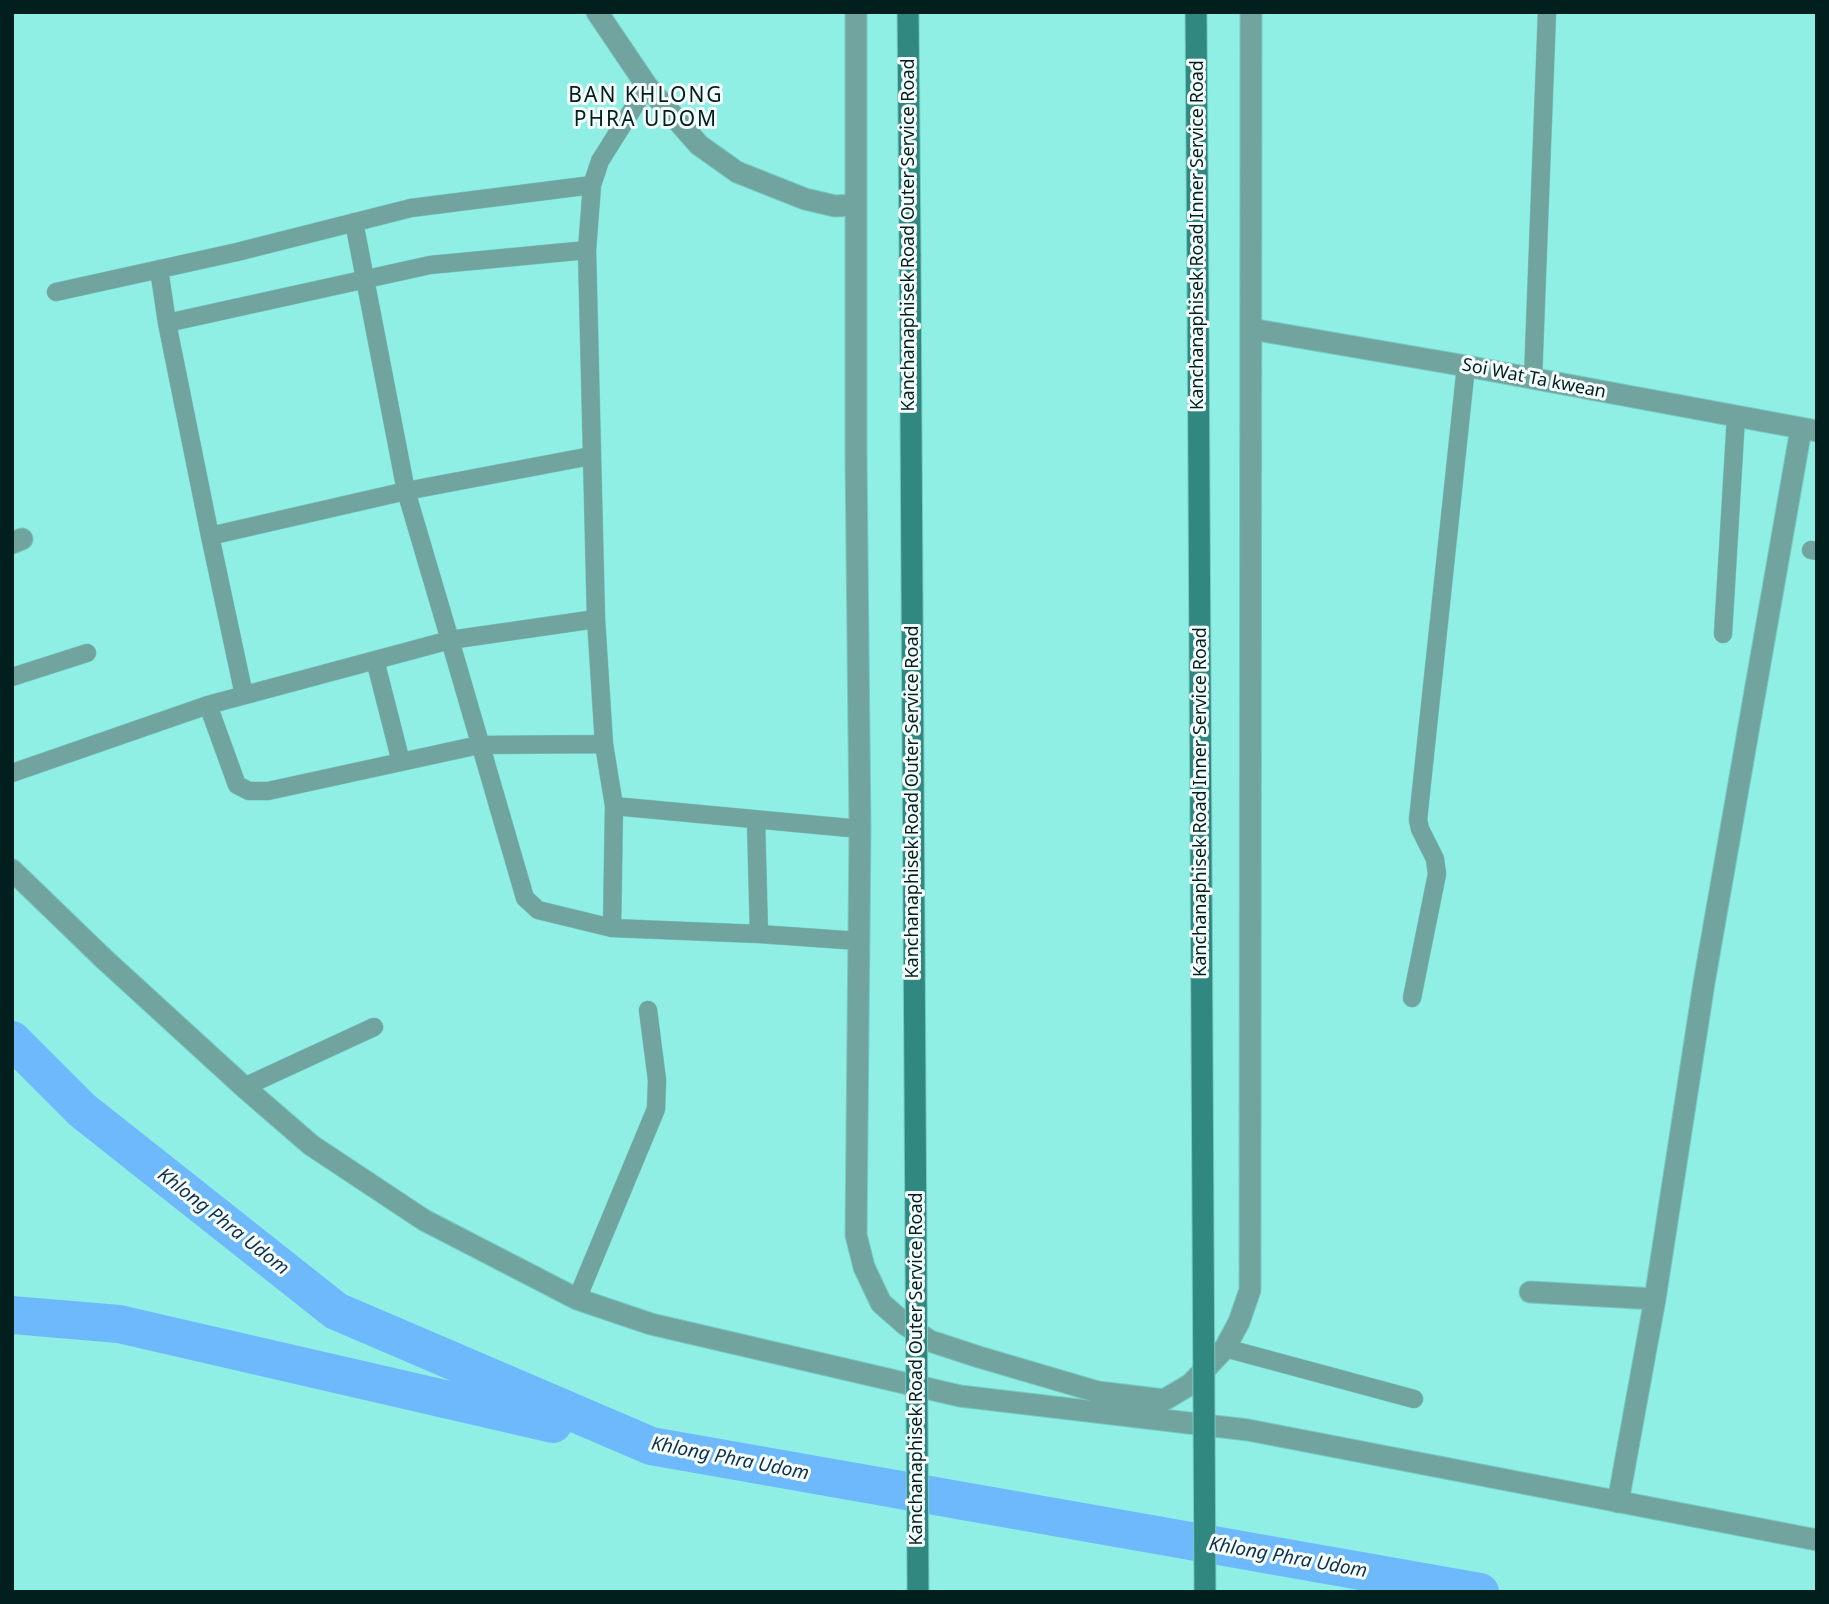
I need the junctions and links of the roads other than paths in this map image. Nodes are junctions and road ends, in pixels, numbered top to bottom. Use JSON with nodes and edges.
{"nodes":[{"id":1,"x":597,"y":12,"type":"edge"},
{"id":2,"x":856,"y":12,"type":"edge"},
{"id":3,"x":908,"y":12,"type":"edge"},
{"id":4,"x":1196,"y":12,"type":"edge"},
{"id":5,"x":1251,"y":12,"type":"edge"},
{"id":6,"x":1547,"y":12,"type":"edge"},
{"id":7,"x":647,"y":86,"type":"junction"},
{"id":8,"x":592,"y":185,"type":"junction"},
{"id":9,"x":855,"y":205,"type":"junction"},
{"id":10,"x":354,"y":222,"type":"junction"},
{"id":11,"x":587,"y":250,"type":"junction"},
{"id":12,"x":159,"y":269,"type":"junction"},
{"id":13,"x":366,"y":279,"type":"junction"},
{"id":14,"x":56,"y":292,"type":"dead end"},
{"id":15,"x":167,"y":323,"type":"junction"},
{"id":16,"x":1251,"y":329,"type":"junction"},
{"id":17,"x":1466,"y":366,"type":"junction"},
{"id":18,"x":1534,"y":379,"type":"junction"},
{"id":19,"x":1736,"y":417,"type":"junction"},
{"id":20,"x":1809,"y":430,"type":"edge"},
{"id":21,"x":591,"y":456,"type":"junction"},
{"id":22,"x":406,"y":491,"type":"junction"},
{"id":23,"x":210,"y":536,"type":"junction"},
{"id":24,"x":596,"y":619,"type":"junction"},
{"id":25,"x":1723,"y":635,"type":"dead end"},
{"id":26,"x":450,"y":640,"type":"junction"},
{"id":27,"x":87,"y":653,"type":"dead end"},
{"id":28,"x":375,"y":660,"type":"junction"},
{"id":29,"x":12,"y":677,"type":"edge"},
{"id":30,"x":244,"y":695,"type":"junction"},
{"id":31,"x":208,"y":705,"type":"junction"},
{"id":32,"x":604,"y":744,"type":"junction"},
{"id":33,"x":479,"y":745,"type":"junction"},
{"id":34,"x":401,"y":762,"type":"junction"},
{"id":35,"x":12,"y":773,"type":"edge"},
{"id":36,"x":614,"y":806,"type":"junction"},
{"id":37,"x":756,"y":820,"type":"junction"},
{"id":38,"x":860,"y":829,"type":"junction"},
{"id":39,"x":12,"y":870,"type":"edge"},
{"id":40,"x":611,"y":928,"type":"junction"},
{"id":41,"x":759,"y":934,"type":"junction"},
{"id":42,"x":859,"y":941,"type":"junction"},
{"id":43,"x":1412,"y":998,"type":"dead end"},
{"id":44,"x":648,"y":1010,"type":"dead end"},
{"id":45,"x":374,"y":1027,"type":"dead end"},
{"id":46,"x":244,"y":1087,"type":"junction"},
{"id":47,"x":1530,"y":1292,"type":"dead end"},
{"id":48,"x":577,"y":1299,"type":"junction"},
{"id":49,"x":1655,"y":1299,"type":"junction"},
{"id":50,"x":1225,"y":1348,"type":"junction"},
{"id":51,"x":1414,"y":1399,"type":"dead end"},
{"id":52,"x":1618,"y":1502,"type":"junction"},
{"id":53,"x":1817,"y":1541,"type":"edge"},
{"id":54,"x":918,"y":1592,"type":"edge"},
{"id":55,"x":1205,"y":1592,"type":"edge"}],
"edges":[{"from":1,"to":7,"type":"street"},
{"from":2,"to":9,"type":"street"},
{"from":3,"to":54,"type":"main road","name":"Kanchanaphisek Road Outer Service Road","bridge":true},
{"from":4,"to":55,"type":"main road","name":"Kanchanaphisek Road Inner Service Road","bridge":true},
{"from":5,"to":16,"type":"street"},
{"from":6,"to":18,"type":"lane"},
{"from":7,"to":8,"type":"lane"},
{"from":7,"to":9,"type":"street"},
{"from":8,"to":10,"type":"lane"},
{"from":8,"to":11,"type":"lane"},
{"from":9,"to":38,"type":"street"},
{"from":10,"to":12,"type":"lane"},
{"from":10,"to":13,"type":"lane"},
{"from":11,"to":13,"type":"lane"},
{"from":11,"to":21,"type":"lane"},
{"from":12,"to":14,"type":"lane"},
{"from":12,"to":15,"type":"lane"},
{"from":13,"to":15,"type":"lane"},
{"from":13,"to":22,"type":"lane"},
{"from":15,"to":23,"type":"lane"},
{"from":16,"to":17,"type":"street","name":"Soi Wat Ta kwean"},
{"from":16,"to":50,"type":"street"},
{"from":17,"to":18,"type":"street","name":"Soi Wat Ta kwean"},
{"from":17,"to":43,"type":"lane"},
{"from":18,"to":19,"type":"street","name":"Soi Wat Ta kwean"},
{"from":19,"to":20,"type":"street","name":"Soi Wat Ta kwean"},
{"from":19,"to":25,"type":"lane"},
{"from":20,"to":49,"type":"street"},
{"from":21,"to":22,"type":"lane"},
{"from":21,"to":24,"type":"lane"},
{"from":22,"to":23,"type":"lane"},
{"from":22,"to":26,"type":"lane"},
{"from":23,"to":30,"type":"lane"},
{"from":24,"to":26,"type":"lane"},
{"from":24,"to":32,"type":"lane"},
{"from":26,"to":28,"type":"lane"},
{"from":26,"to":33,"type":"lane"},
{"from":27,"to":29,"type":"lane"},
{"from":28,"to":30,"type":"lane"},
{"from":28,"to":34,"type":"lane"},
{"from":30,"to":31,"type":"lane"},
{"from":31,"to":34,"type":"lane"},
{"from":31,"to":35,"type":"lane"},
{"from":32,"to":33,"type":"lane"},
{"from":32,"to":36,"type":"lane"},
{"from":33,"to":34,"type":"lane"},
{"from":33,"to":40,"type":"lane"},
{"from":36,"to":37,"type":"lane"},
{"from":36,"to":40,"type":"lane"},
{"from":37,"to":38,"type":"lane"},
{"from":37,"to":41,"type":"lane"},
{"from":38,"to":42,"type":"street"},
{"from":39,"to":46,"type":"street"},
{"from":40,"to":41,"type":"lane"},
{"from":41,"to":42,"type":"lane"},
{"from":42,"to":50,"type":"street"},
{"from":44,"to":48,"type":"lane"},
{"from":45,"to":46,"type":"lane"},
{"from":46,"to":48,"type":"street"},
{"from":47,"to":49,"type":"street"},
{"from":48,"to":52,"type":"street"},
{"from":49,"to":52,"type":"street"},
{"from":50,"to":51,"type":"lane"},
{"from":52,"to":53,"type":"street"}]}
